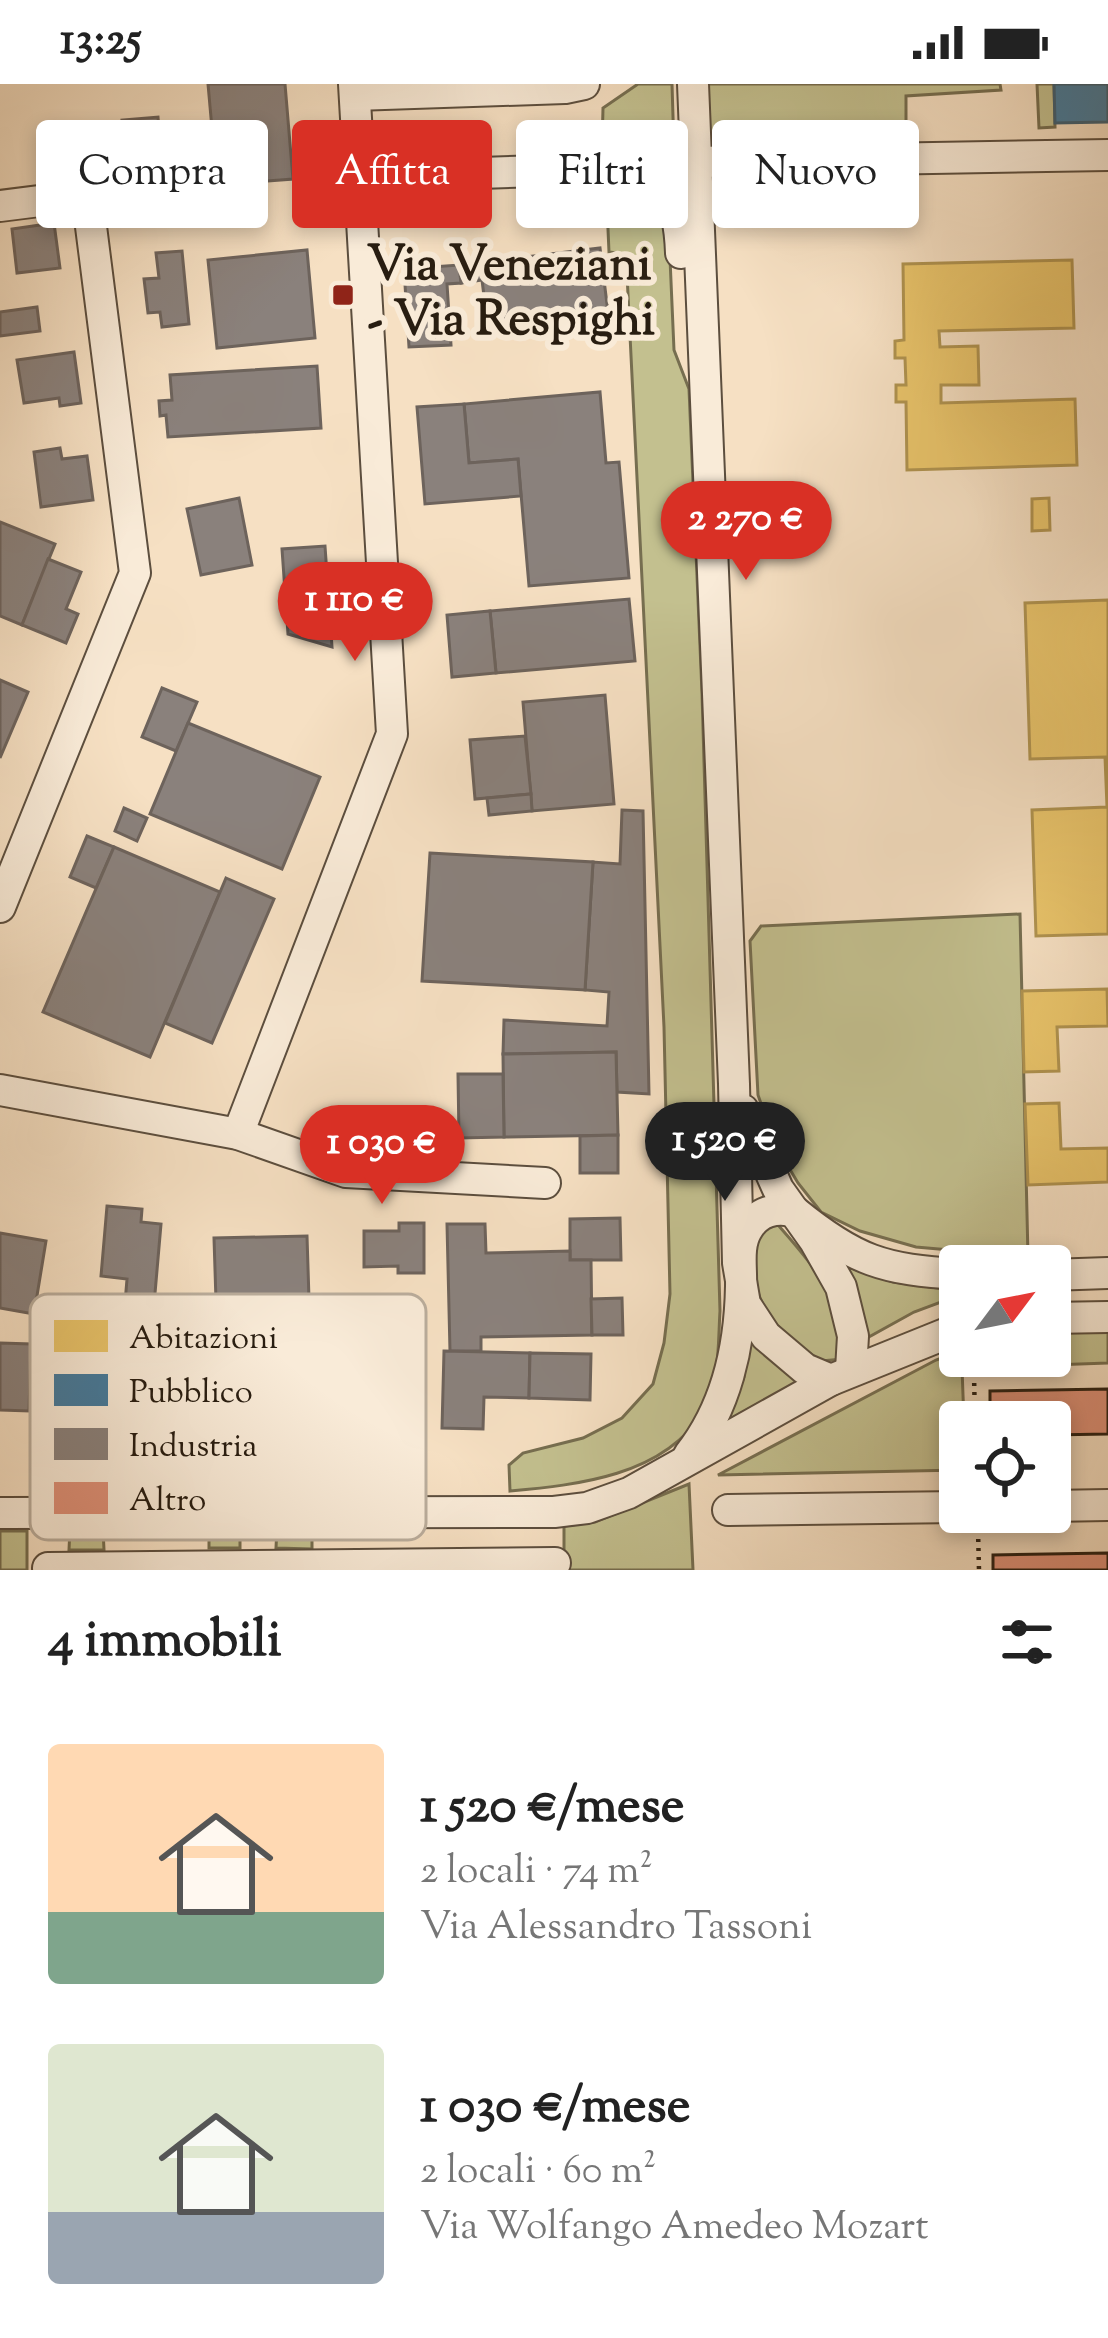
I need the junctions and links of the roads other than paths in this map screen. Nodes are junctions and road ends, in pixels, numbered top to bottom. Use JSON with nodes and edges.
{"nodes":[{"id":1,"x":584,"y":84,"type":"edge"},
{"id":2,"x":693,"y":84,"type":"edge"},
{"id":3,"x":353,"y":88,"type":"edge"},
{"id":4,"x":356,"y":120,"type":"edge"},
{"id":5,"x":1108,"y":155,"type":"edge"},
{"id":6,"x":696,"y":162,"type":"junction"},
{"id":7,"x":492,"y":173,"type":"edge"},
{"id":8,"x":0,"y":206,"type":"edge"},
{"id":9,"x":363,"y":228,"type":"edge"},
{"id":10,"x":706,"y":392,"type":"junction"},
{"id":11,"x":0,"y":907,"type":"edge"},
{"id":12,"x":734,"y":1084,"type":"junction"},
{"id":13,"x":0,"y":1090,"type":"edge"},
{"id":14,"x":238,"y":1134,"type":"junction"},
{"id":15,"x":545,"y":1183,"type":"dead end"},
{"id":16,"x":795,"y":1212,"type":"junction"},
{"id":17,"x":939,"y":1272,"type":"edge"},
{"id":18,"x":1108,"y":1273,"type":"edge"},
{"id":19,"x":1071,"y":1274,"type":"edge"},
{"id":20,"x":741,"y":1287,"type":"junction"},
{"id":21,"x":1108,"y":1317,"type":"edge"},
{"id":22,"x":939,"y":1318,"type":"edge"},
{"id":23,"x":1071,"y":1318,"type":"edge"},
{"id":24,"x":939,"y":1336,"type":"edge"},
{"id":25,"x":841,"y":1375,"type":"junction"},
{"id":26,"x":682,"y":1465,"type":"junction"},
{"id":27,"x":1108,"y":1505,"type":"edge"},
{"id":28,"x":1071,"y":1506,"type":"edge"},
{"id":29,"x":939,"y":1507,"type":"edge"},
{"id":30,"x":426,"y":1510,"type":"edge"},
{"id":31,"x":728,"y":1510,"type":"dead end"},
{"id":32,"x":30,"y":1512,"type":"edge"},
{"id":33,"x":0,"y":1513,"type":"edge"},
{"id":34,"x":555,"y":1563,"type":"dead end"},
{"id":35,"x":258,"y":1568,"type":"edge"},
{"id":36,"x":49,"y":1569,"type":"edge"}],
"edges":[{"from":1,"to":3,"type":"street"},
{"from":2,"to":6,"type":"street"},
{"from":3,"to":4,"type":"street"},
{"from":5,"to":6,"type":"street"},
{"from":6,"to":10,"type":"street"},
{"from":7,"to":10,"type":"street"},
{"from":8,"to":11,"type":"street"},
{"from":9,"to":14,"type":"street"},
{"from":10,"to":12,"type":"street"},
{"from":12,"to":16,"type":"street"},
{"from":12,"to":20,"type":"street"},
{"from":13,"to":14,"type":"street"},
{"from":14,"to":15,"type":"street"},
{"from":16,"to":17,"type":"street"},
{"from":16,"to":20,"type":"street"},
{"from":16,"to":25,"type":"street"},
{"from":18,"to":19,"type":"street"},
{"from":20,"to":25,"type":"street"},
{"from":20,"to":26,"type":"street"},
{"from":21,"to":23,"type":"street"},
{"from":22,"to":25,"type":"street"},
{"from":24,"to":25,"type":"street"},
{"from":25,"to":26,"type":"street"},
{"from":26,"to":30,"type":"street"},
{"from":27,"to":28,"type":"street"},
{"from":29,"to":31,"type":"street"},
{"from":32,"to":33,"type":"street"},
{"from":34,"to":35,"type":"street"},
{"from":35,"to":36,"type":"street"}]}
